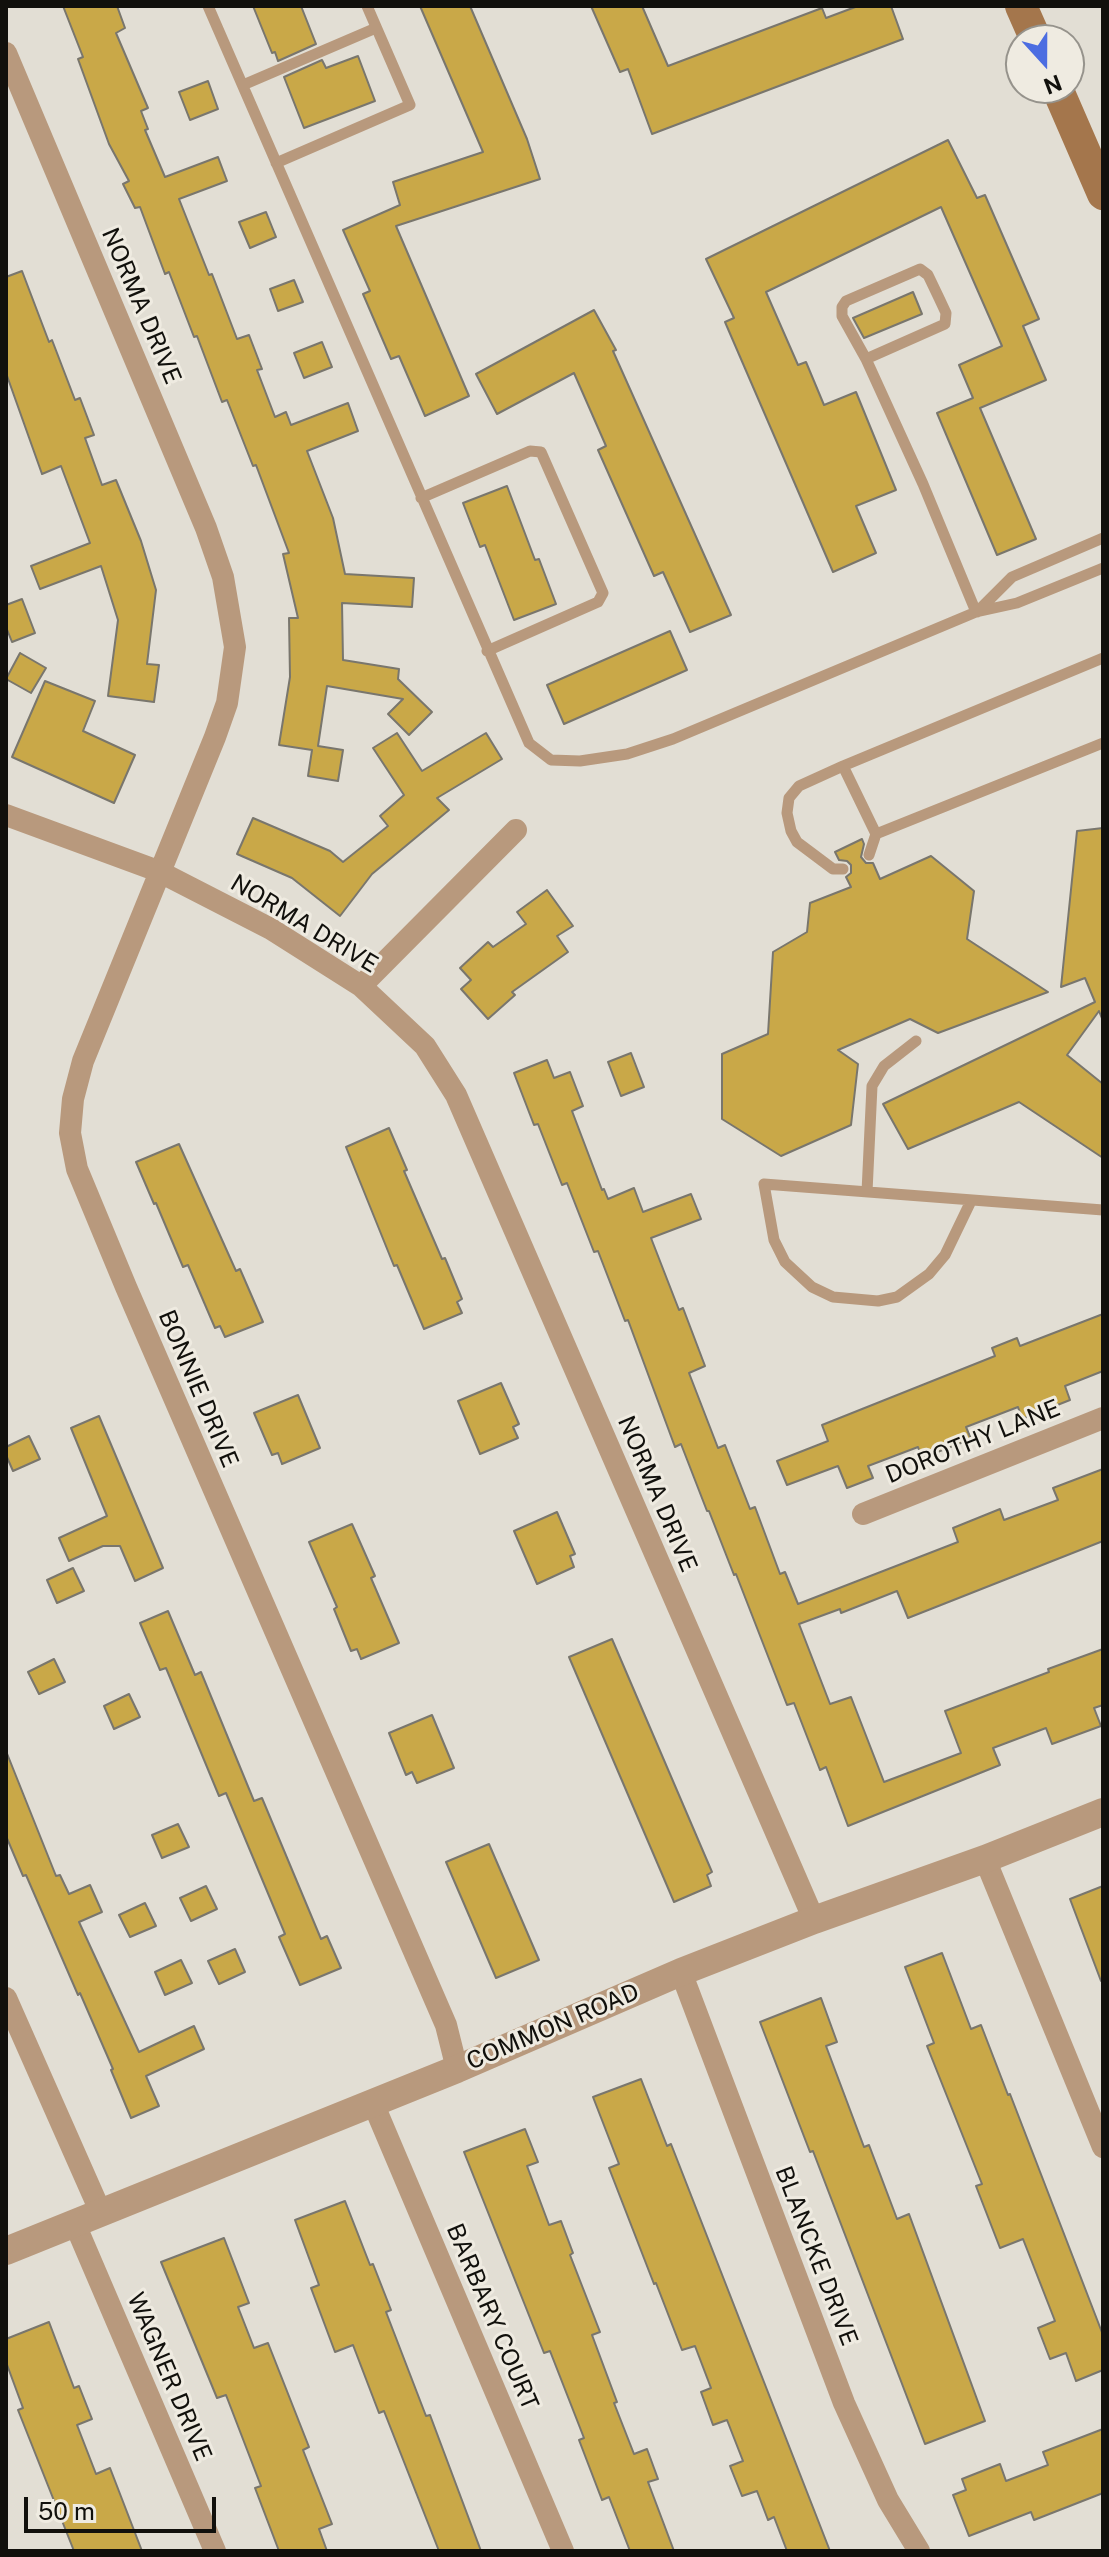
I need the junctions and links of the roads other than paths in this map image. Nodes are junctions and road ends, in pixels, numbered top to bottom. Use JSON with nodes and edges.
{"nodes":[{"id":1,"x":210,"y":6,"type":"edge"},
{"id":2,"x":367,"y":6,"type":"edge"},
{"id":3,"x":376,"y":28,"type":"junction"},
{"id":4,"x":6,"y":53,"type":"edge"},
{"id":5,"x":243,"y":85,"type":"junction"},
{"id":6,"x":1065,"y":104,"type":"edge"},
{"id":7,"x":276,"y":163,"type":"junction"},
{"id":8,"x":1100,"y":177,"type":"edge"},
{"id":9,"x":866,"y":359,"type":"junction"},
{"id":10,"x":421,"y":498,"type":"junction"},
{"id":11,"x":1103,"y":538,"type":"edge"},
{"id":12,"x":1103,"y":568,"type":"edge"},
{"id":13,"x":976,"y":612,"type":"junction"},
{"id":14,"x":487,"y":651,"type":"junction"},
{"id":15,"x":1103,"y":658,"type":"edge"},
{"id":16,"x":1103,"y":743,"type":"edge"},
{"id":17,"x":843,"y":766,"type":"junction"},
{"id":18,"x":6,"y":815,"type":"edge"},
{"id":19,"x":516,"y":830,"type":"dead end"},
{"id":20,"x":876,"y":834,"type":"junction"},
{"id":21,"x":869,"y":855,"type":"dead end"},
{"id":22,"x":843,"y":869,"type":"dead end"},
{"id":23,"x":158,"y":871,"type":"junction"},
{"id":24,"x":361,"y":986,"type":"junction"},
{"id":25,"x":916,"y":1041,"type":"dead end"},
{"id":26,"x":867,"y":1192,"type":"junction"},
{"id":27,"x":971,"y":1201,"type":"junction"},
{"id":28,"x":1103,"y":1210,"type":"edge"},
{"id":29,"x":1103,"y":1418,"type":"edge"},
{"id":30,"x":863,"y":1514,"type":"dead end"},
{"id":31,"x":1103,"y":1812,"type":"edge"},
{"id":32,"x":985,"y":1859,"type":"junction"},
{"id":33,"x":814,"y":1920,"type":"junction"},
{"id":34,"x":681,"y":1972,"type":"junction"},
{"id":35,"x":6,"y":1998,"type":"edge"},
{"id":36,"x":457,"y":2069,"type":"junction"},
{"id":37,"x":373,"y":2103,"type":"junction"},
{"id":38,"x":1103,"y":2147,"type":"edge"},
{"id":39,"x":88,"y":2218,"type":"junction"},
{"id":40,"x":6,"y":2251,"type":"edge"},
{"id":41,"x":215,"y":2551,"type":"edge"},
{"id":42,"x":563,"y":2551,"type":"edge"},
{"id":43,"x":919,"y":2551,"type":"edge"}],
"edges":[{"from":1,"to":5,"type":"lane"},
{"from":2,"to":3,"type":"lane"},
{"from":3,"to":5,"type":"lane"},
{"from":3,"to":7,"type":"lane"},
{"from":4,"to":23,"type":"street","name":"NORMA DRIVE"},
{"from":5,"to":7,"type":"lane"},
{"from":6,"to":8,"type":"main road"},
{"from":7,"to":10,"type":"lane"},
{"from":9,"to":9,"type":"lane"},
{"from":9,"to":13,"type":"lane"},
{"from":10,"to":14,"type":"lane"},
{"from":10,"to":14,"type":"lane"},
{"from":11,"to":13,"type":"lane"},
{"from":12,"to":13,"type":"lane"},
{"from":13,"to":14,"type":"lane"},
{"from":15,"to":17,"type":"lane"},
{"from":16,"to":20,"type":"lane"},
{"from":17,"to":20,"type":"lane"},
{"from":17,"to":22,"type":"lane"},
{"from":18,"to":23,"type":"street"},
{"from":19,"to":24,"type":"street"},
{"from":20,"to":21,"type":"lane"},
{"from":23,"to":24,"type":"street","name":"NORMA DRIVE"},
{"from":23,"to":36,"type":"street","name":"BONNIE DRIVE"},
{"from":24,"to":33,"type":"street","name":"NORMA DRIVE"},
{"from":25,"to":26,"type":"lane"},
{"from":26,"to":27,"type":"lane"},
{"from":26,"to":27,"type":"lane"},
{"from":27,"to":28,"type":"lane"},
{"from":29,"to":30,"type":"street","name":"DOROTHY LANE"},
{"from":31,"to":32,"type":"street","name":"COMMON ROAD"},
{"from":32,"to":33,"type":"street","name":"COMMON ROAD"},
{"from":32,"to":38,"type":"street"},
{"from":33,"to":34,"type":"street","name":"COMMON ROAD"},
{"from":34,"to":36,"type":"street","name":"COMMON ROAD"},
{"from":34,"to":43,"type":"street","name":"BLANCKE DRIVE"},
{"from":35,"to":39,"type":"street","name":"WAGNER DRIVE"},
{"from":36,"to":37,"type":"street","name":"COMMON ROAD"},
{"from":37,"to":39,"type":"street","name":"COMMON ROAD"},
{"from":37,"to":42,"type":"street","name":"BARBARY COURT"},
{"from":39,"to":40,"type":"street","name":"COMMON ROAD"},
{"from":39,"to":41,"type":"street","name":"WAGNER DRIVE"}]}
